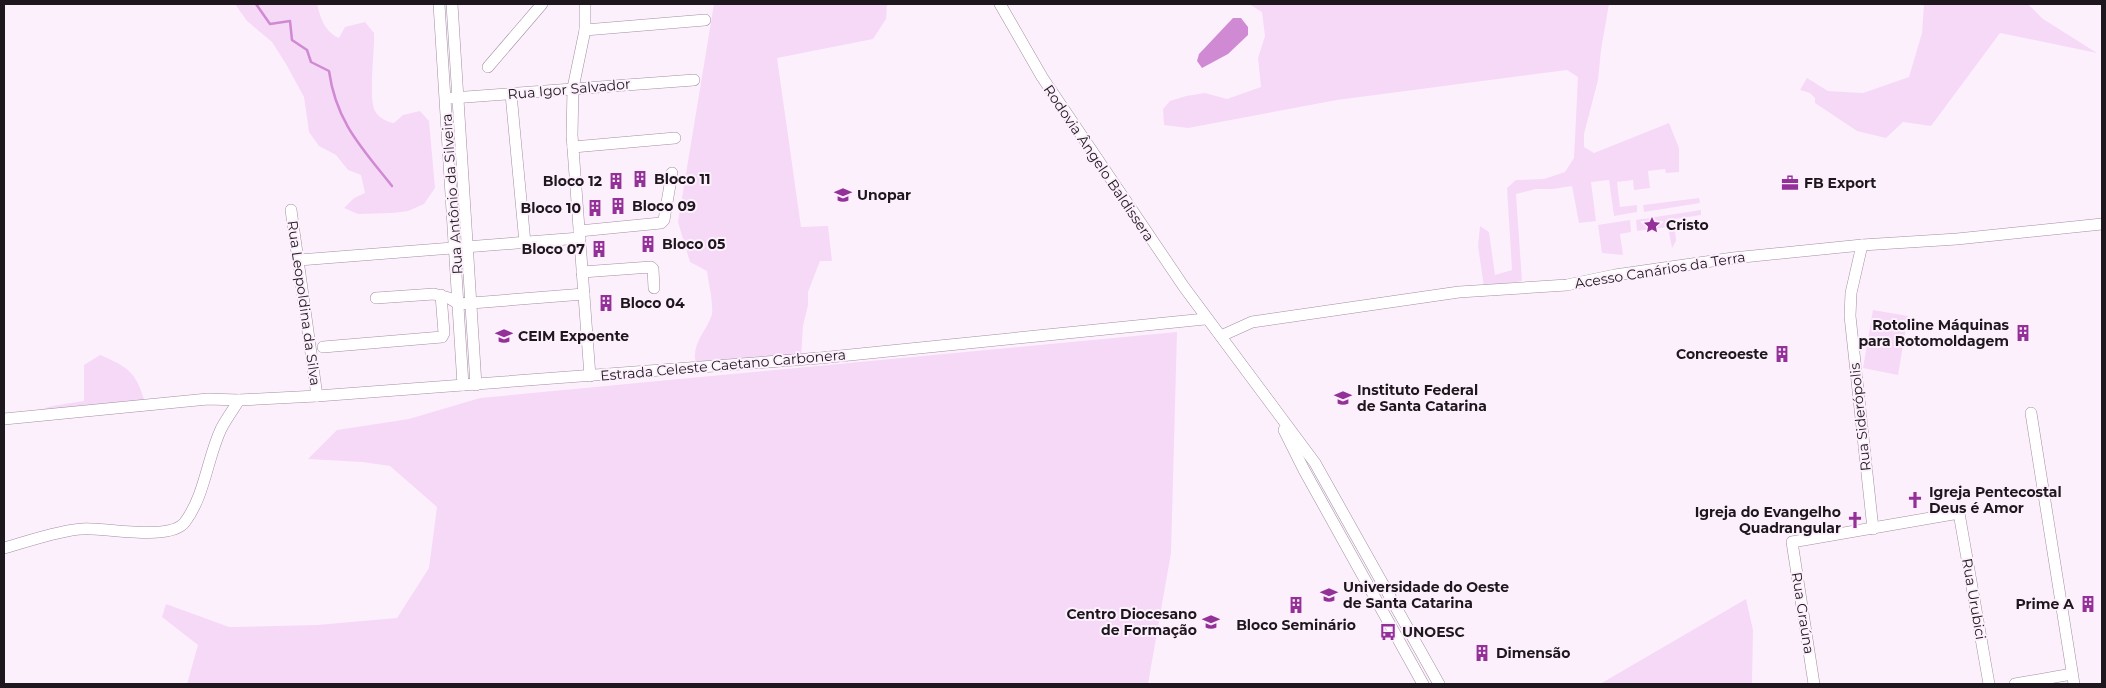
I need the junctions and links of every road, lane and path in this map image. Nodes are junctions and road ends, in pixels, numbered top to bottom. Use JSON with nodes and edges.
{"nodes":[{"id":1,"x":439,"y":4,"type":"edge"},
{"id":2,"x":452,"y":4,"type":"edge"},
{"id":3,"x":542,"y":4,"type":"edge"},
{"id":4,"x":585,"y":4,"type":"edge"},
{"id":5,"x":1000,"y":4,"type":"edge"},
{"id":6,"x":705,"y":20,"type":"dead end"},
{"id":7,"x":585,"y":30,"type":"junction"},
{"id":8,"x":488,"y":67,"type":"dead end"},
{"id":9,"x":694,"y":80,"type":"dead end"},
{"id":10,"x":573,"y":88,"type":"junction"},
{"id":11,"x":511,"y":94,"type":"junction"},
{"id":12,"x":445,"y":98,"type":"junction"},
{"id":13,"x":458,"y":98,"type":"junction"},
{"id":14,"x":675,"y":138,"type":"dead end"},
{"id":15,"x":573,"y":146,"type":"junction"},
{"id":16,"x":672,"y":173,"type":"dead end"},
{"id":17,"x":291,"y":210,"type":"dead end"},
{"id":18,"x":2102,"y":224,"type":"edge"},
{"id":19,"x":580,"y":234,"type":"junction"},
{"id":20,"x":524,"y":243,"type":"junction"},
{"id":21,"x":1862,"y":245,"type":"junction"},
{"id":22,"x":462,"y":248,"type":"junction"},
{"id":23,"x":299,"y":260,"type":"junction"},
{"id":24,"x":582,"y":272,"type":"junction"},
{"id":25,"x":654,"y":288,"type":"dead end"},
{"id":26,"x":584,"y":294,"type":"junction"},
{"id":27,"x":441,"y":295,"type":"junction"},
{"id":28,"x":376,"y":298,"type":"dead end"},
{"id":29,"x":471,"y":303,"type":"junction"},
{"id":30,"x":459,"y":304,"type":"junction"},
{"id":31,"x":1205,"y":318,"type":"junction"},
{"id":32,"x":1221,"y":336,"type":"junction"},
{"id":33,"x":323,"y":347,"type":"dead end"},
{"id":34,"x":590,"y":376,"type":"junction"},
{"id":35,"x":463,"y":385,"type":"junction"},
{"id":36,"x":476,"y":385,"type":"junction"},
{"id":37,"x":318,"y":396,"type":"junction"},
{"id":38,"x":239,"y":400,"type":"junction"},
{"id":39,"x":1270,"y":402,"type":"junction"},
{"id":40,"x":2030,"y":413,"type":"dead end"},
{"id":41,"x":4,"y":419,"type":"edge"},
{"id":42,"x":1873,"y":529,"type":"junction"},
{"id":43,"x":4,"y":548,"type":"edge"},
{"id":44,"x":2073,"y":679,"type":"edge"},
{"id":45,"x":1423,"y":684,"type":"edge"},
{"id":46,"x":1439,"y":684,"type":"edge"},
{"id":47,"x":1814,"y":684,"type":"edge"},
{"id":48,"x":1989,"y":684,"type":"edge"},
{"id":49,"x":2015,"y":684,"type":"edge"}],
"edges":[{"from":1,"to":12,"type":"street","name":"Rua Antônio da Silveira"},
{"from":2,"to":13,"type":"street","name":"Rua Antônio da Silveira"},
{"from":3,"to":8,"type":"street"},
{"from":4,"to":7,"type":"street"},
{"from":5,"to":31,"type":"street","name":"Rodovia Ângelo Baldissera"},
{"from":6,"to":7,"type":"street"},
{"from":7,"to":10,"type":"street"},
{"from":9,"to":10,"type":"street","name":"Rua Igor Salvador"},
{"from":10,"to":11,"type":"street","name":"Rua Igor Salvador"},
{"from":10,"to":15,"type":"street"},
{"from":11,"to":13,"type":"street","name":"Rua Igor Salvador"},
{"from":11,"to":20,"type":"street"},
{"from":12,"to":13,"type":"street","name":"Rua Igor Salvador"},
{"from":12,"to":22,"type":"street","name":"Rua Antônio da Silveira"},
{"from":13,"to":22,"type":"street","name":"Rua Antônio da Silveira"},
{"from":14,"to":15,"type":"street"},
{"from":15,"to":19,"type":"street"},
{"from":16,"to":19,"type":"street"},
{"from":17,"to":23,"type":"street","name":"Rua Leopoldina da Silva"},
{"from":18,"to":21,"type":"street","name":"Acesso Canários da Terra"},
{"from":19,"to":20,"type":"street"},
{"from":19,"to":24,"type":"street"},
{"from":20,"to":22,"type":"street"},
{"from":21,"to":32,"type":"street","name":"Acesso Canários da Terra"},
{"from":21,"to":42,"type":"street","name":"Rua Siderópolis"},
{"from":22,"to":23,"type":"street"},
{"from":22,"to":29,"type":"street","name":"Rua Antônio da Silveira"},
{"from":22,"to":30,"type":"street","name":"Rua Antônio da Silveira"},
{"from":23,"to":37,"type":"street","name":"Rua Leopoldina da Silva"},
{"from":24,"to":25,"type":"street"},
{"from":24,"to":26,"type":"street"},
{"from":26,"to":29,"type":"street"},
{"from":26,"to":34,"type":"street"},
{"from":27,"to":28,"type":"street"},
{"from":27,"to":30,"type":"street"},
{"from":27,"to":33,"type":"street"},
{"from":29,"to":30,"type":"street"},
{"from":29,"to":36,"type":"street","name":"Rua Antônio da Silveira"},
{"from":30,"to":35,"type":"street","name":"Rua Antônio da Silveira"},
{"from":31,"to":32,"type":"street","name":"Rodovia Ângelo Baldissera"},
{"from":31,"to":34,"type":"street","name":"Estrada Celeste Caetano Carbonera"},
{"from":32,"to":39,"type":"street","name":"Rodovia Ângelo Baldissera"},
{"from":34,"to":36,"type":"street","name":"Estrada Celeste Caetano Carbonera"},
{"from":35,"to":36,"type":"street","name":"Estrada Celeste Caetano Carbonera"},
{"from":35,"to":37,"type":"street","name":"Estrada Celeste Caetano Carbonera"},
{"from":37,"to":38,"type":"street","name":"Estrada Celeste Caetano Carbonera"},
{"from":38,"to":41,"type":"street","name":"Estrada Celeste Caetano Carbonera"},
{"from":38,"to":43,"type":"street"},
{"from":39,"to":45,"type":"street"},
{"from":39,"to":46,"type":"street"},
{"from":40,"to":44,"type":"street"},
{"from":42,"to":47,"type":"street","name":"Rua Graúna"},
{"from":42,"to":48,"type":"street","name":"Rua Urubici"},
{"from":44,"to":49,"type":"street"}]}
